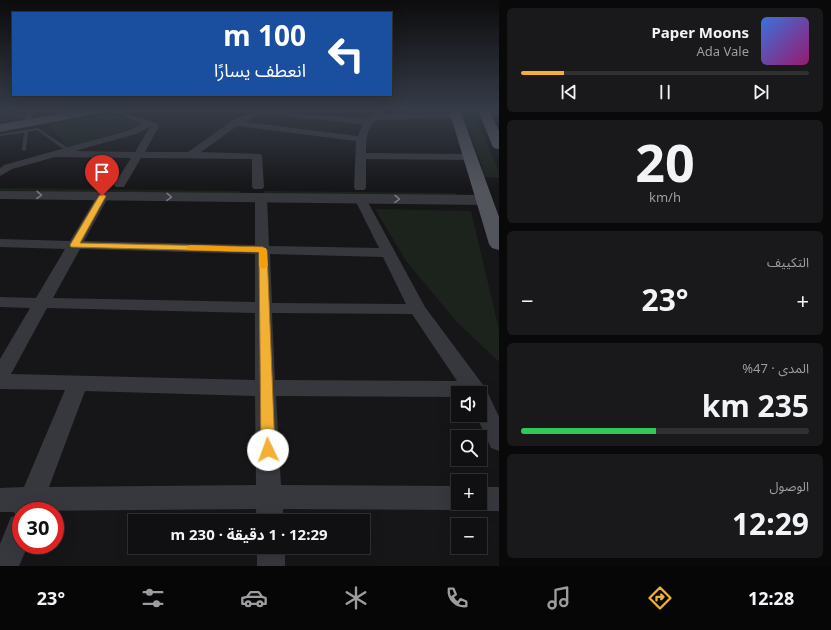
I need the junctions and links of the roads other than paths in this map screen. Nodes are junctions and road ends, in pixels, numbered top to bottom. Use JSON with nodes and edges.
{"nodes":[{"id":1,"x":25,"y":136,"type":"edge"},
{"id":2,"x":49,"y":136,"type":"edge"},
{"id":3,"x":117,"y":136,"type":"edge"},
{"id":4,"x":149,"y":136,"type":"edge"},
{"id":5,"x":217,"y":136,"type":"edge"},
{"id":6,"x":340,"y":136,"type":"edge"},
{"id":7,"x":463,"y":136,"type":"edge"},
{"id":8,"x":494,"y":136,"type":"edge"},
{"id":9,"x":361,"y":139,"type":"joint"},
{"id":10,"x":499,"y":146,"type":"edge"},
{"id":11,"x":24,"y":150,"type":"dead end"},
{"id":12,"x":68,"y":150,"type":"junction"},
{"id":13,"x":53,"y":154,"type":"junction"},
{"id":14,"x":138,"y":155,"type":"junction"},
{"id":15,"x":191,"y":155,"type":"junction"},
{"id":16,"x":360,"y":156,"type":"junction"},
{"id":17,"x":470,"y":157,"type":"junction"},
{"id":18,"x":0,"y":173,"type":"edge"},
{"id":19,"x":0,"y":185,"type":"edge"},
{"id":20,"x":120,"y":185,"type":"junction"},
{"id":21,"x":252,"y":192,"type":"junction"},
{"id":22,"x":360,"y":193,"type":"junction"},
{"id":23,"x":483,"y":194,"type":"junction"},
{"id":24,"x":0,"y":195,"type":"edge"},
{"id":25,"x":102,"y":196,"type":"junction"},
{"id":26,"x":498,"y":242,"type":"edge"},
{"id":27,"x":0,"y":243,"type":"edge"},
{"id":28,"x":74,"y":245,"type":"junction"},
{"id":29,"x":263,"y":250,"type":"junction"},
{"id":30,"x":388,"y":253,"type":"junction"},
{"id":31,"x":0,"y":302,"type":"edge"},
{"id":32,"x":41,"y":303,"type":"junction"},
{"id":33,"x":264,"y":308,"type":"junction"},
{"id":34,"x":417,"y":309,"type":"junction"},
{"id":35,"x":0,"y":376,"type":"edge"},
{"id":36,"x":0,"y":381,"type":"edge"},
{"id":37,"x":78,"y":383,"type":"junction"},
{"id":38,"x":472,"y":386,"type":"edge"},
{"id":39,"x":265,"y":388,"type":"junction"},
{"id":40,"x":451,"y":393,"type":"edge"},
{"id":41,"x":487,"y":414,"type":"edge"},
{"id":42,"x":499,"y":441,"type":"edge"},
{"id":43,"x":451,"y":498,"type":"edge"},
{"id":44,"x":487,"y":499,"type":"edge"},
{"id":45,"x":499,"y":499,"type":"edge"},
{"id":46,"x":0,"y":500,"type":"edge"},
{"id":47,"x":12,"y":502,"type":"edge"},
{"id":48,"x":31,"y":502,"type":"edge"},
{"id":49,"x":64,"y":506,"type":"edge"},
{"id":50,"x":270,"y":509,"type":"edge"},
{"id":51,"x":12,"y":549,"type":"edge"},
{"id":52,"x":271,"y":554,"type":"edge"},
{"id":53,"x":5,"y":566,"type":"edge"},
{"id":54,"x":271,"y":566,"type":"edge"}],
"edges":[{"from":1,"to":11,"type":"lane"},
{"from":2,"to":12,"type":"lane"},
{"from":3,"to":12,"type":"street"},
{"from":4,"to":14,"type":"street"},
{"from":5,"to":15,"type":"street"},
{"from":6,"to":9,"type":"street"},
{"from":7,"to":17,"type":"main road"},
{"from":8,"to":10,"type":"main road"},
{"from":9,"to":16,"type":"street"},
{"from":12,"to":13,"type":"street"},
{"from":13,"to":14,"type":"street"},
{"from":13,"to":18,"type":"street"},
{"from":14,"to":15,"type":"street"},
{"from":14,"to":20,"type":"street"},
{"from":15,"to":21,"type":"street"},
{"from":16,"to":17,"type":"street"},
{"from":16,"to":22,"type":"street"},
{"from":17,"to":23,"type":"main road"},
{"from":19,"to":20,"type":"street"},
{"from":20,"to":21,"type":"street"},
{"from":21,"to":22,"type":"street"},
{"from":25,"to":21,"type":"street","one_way":true},
{"from":21,"to":29,"type":"street"},
{"from":22,"to":23,"type":"street"},
{"from":22,"to":30,"type":"street"},
{"from":23,"to":26,"type":"main road"},
{"from":24,"to":25,"type":"street","one_way":true},
{"from":25,"to":28,"type":"street"},
{"from":27,"to":28,"type":"street"},
{"from":28,"to":29,"type":"street"},
{"from":28,"to":32,"type":"street"},
{"from":29,"to":30,"type":"street"},
{"from":29,"to":33,"type":"street"},
{"from":30,"to":34,"type":"street"},
{"from":31,"to":32,"type":"street"},
{"from":32,"to":33,"type":"street"},
{"from":32,"to":35,"type":"street"},
{"from":33,"to":34,"type":"street"},
{"from":33,"to":39,"type":"street"},
{"from":34,"to":38,"type":"street"},
{"from":36,"to":37,"type":"street"},
{"from":37,"to":39,"type":"street"},
{"from":37,"to":48,"type":"street"},
{"from":39,"to":40,"type":"street"},
{"from":39,"to":50,"type":"street"},
{"from":41,"to":42,"type":"street"},
{"from":43,"to":50,"type":"street"},
{"from":44,"to":45,"type":"street"},
{"from":46,"to":47,"type":"street"},
{"from":49,"to":50,"type":"street"},
{"from":51,"to":53,"type":"street"},
{"from":52,"to":54,"type":"street"}]}
